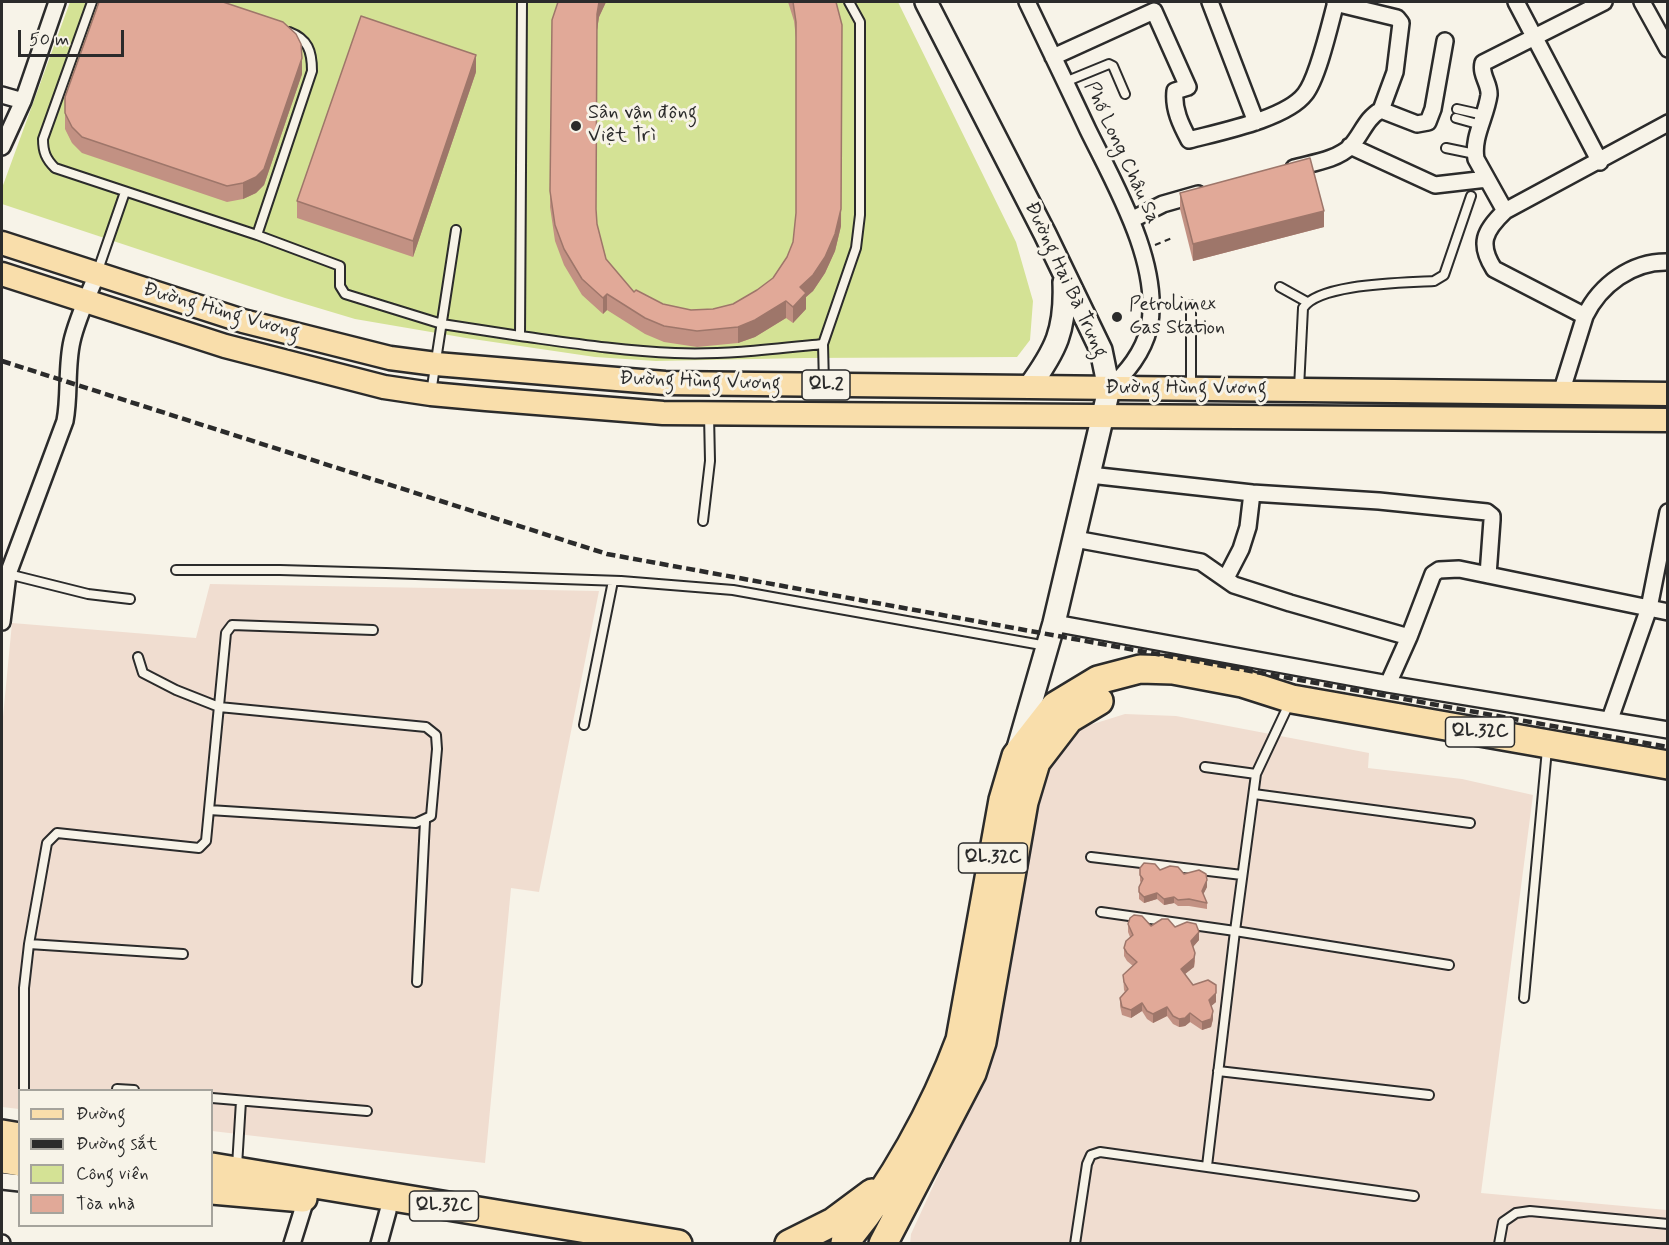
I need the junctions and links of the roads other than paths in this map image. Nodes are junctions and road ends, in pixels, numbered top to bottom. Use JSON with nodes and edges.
{"nodes":[{"id":1,"x":57,"y":2,"type":"edge"},
{"id":2,"x":92,"y":2,"type":"edge"},
{"id":3,"x":522,"y":2,"type":"edge"},
{"id":4,"x":849,"y":2,"type":"edge"},
{"id":5,"x":926,"y":2,"type":"edge"},
{"id":6,"x":1027,"y":2,"type":"edge"},
{"id":7,"x":1209,"y":2,"type":"edge"},
{"id":8,"x":1336,"y":2,"type":"edge"},
{"id":9,"x":1516,"y":2,"type":"edge"},
{"id":10,"x":1604,"y":2,"type":"edge"},
{"id":11,"x":1642,"y":2,"type":"edge"},
{"id":12,"x":281,"y":29,"type":"edge"},
{"id":13,"x":1534,"y":36,"type":"junction"},
{"id":14,"x":1445,"y":41,"type":"dead end"},
{"id":15,"x":1668,"y":49,"type":"edge"},
{"id":16,"x":1053,"y":57,"type":"junction"},
{"id":17,"x":1065,"y":82,"type":"junction"},
{"id":18,"x":1125,"y":94,"type":"dead end"},
{"id":19,"x":2,"y":95,"type":"edge"},
{"id":20,"x":23,"y":101,"type":"junction"},
{"id":21,"x":1457,"y":109,"type":"dead end"},
{"id":22,"x":1381,"y":111,"type":"junction"},
{"id":23,"x":1456,"y":118,"type":"dead end"},
{"id":24,"x":1482,"y":120,"type":"junction"},
{"id":25,"x":1256,"y":122,"type":"junction"},
{"id":26,"x":1668,"y":123,"type":"edge"},
{"id":27,"x":1350,"y":146,"type":"junction"},
{"id":28,"x":2,"y":147,"type":"edge"},
{"id":29,"x":1446,"y":148,"type":"dead end"},
{"id":30,"x":1475,"y":154,"type":"junction"},
{"id":31,"x":1600,"y":162,"type":"junction"},
{"id":32,"x":1277,"y":172,"type":"edge"},
{"id":33,"x":1487,"y":179,"type":"junction"},
{"id":34,"x":1209,"y":191,"type":"edge"},
{"id":35,"x":125,"y":192,"type":"junction"},
{"id":36,"x":1471,"y":196,"type":"dead end"},
{"id":37,"x":1505,"y":211,"type":"junction"},
{"id":38,"x":1131,"y":220,"type":"junction"},
{"id":39,"x":456,"y":230,"type":"dead end"},
{"id":40,"x":257,"y":235,"type":"junction"},
{"id":41,"x":2,"y":243,"type":"edge"},
{"id":42,"x":1668,"y":262,"type":"edge"},
{"id":43,"x":1064,"y":272,"type":"junction"},
{"id":44,"x":2,"y":274,"type":"edge"},
{"id":45,"x":97,"y":274,"type":"junction"},
{"id":46,"x":1280,"y":287,"type":"dead end"},
{"id":47,"x":1307,"y":302,"type":"junction"},
{"id":48,"x":86,"y":303,"type":"junction"},
{"id":49,"x":1191,"y":304,"type":"dead end"},
{"id":50,"x":1585,"y":316,"type":"junction"},
{"id":51,"x":442,"y":324,"type":"junction"},
{"id":52,"x":520,"y":336,"type":"junction"},
{"id":53,"x":823,"y":344,"type":"junction"},
{"id":54,"x":436,"y":364,"type":"junction"},
{"id":55,"x":824,"y":385,"type":"junction"},
{"id":56,"x":1029,"y":387,"type":"junction"},
{"id":57,"x":1109,"y":388,"type":"junction"},
{"id":58,"x":1191,"y":389,"type":"junction"},
{"id":59,"x":1299,"y":390,"type":"junction"},
{"id":60,"x":1561,"y":393,"type":"junction"},
{"id":61,"x":431,"y":394,"type":"junction"},
{"id":62,"x":1668,"y":394,"type":"edge"},
{"id":63,"x":710,"y":414,"type":"junction"},
{"id":64,"x":1103,"y":415,"type":"junction"},
{"id":65,"x":1668,"y":420,"type":"edge"},
{"id":66,"x":1089,"y":475,"type":"junction"},
{"id":67,"x":1252,"y":493,"type":"junction"},
{"id":68,"x":1668,"y":512,"type":"edge"},
{"id":69,"x":703,"y":521,"type":"dead end"},
{"id":70,"x":1075,"y":539,"type":"junction"},
{"id":71,"x":176,"y":570,"type":"dead end"},
{"id":72,"x":5,"y":575,"type":"edge"},
{"id":73,"x":1488,"y":575,"type":"junction"},
{"id":74,"x":1226,"y":578,"type":"junction"},
{"id":75,"x":613,"y":581,"type":"junction"},
{"id":76,"x":130,"y":599,"type":"dead end"},
{"id":77,"x":1649,"y":608,"type":"junction"},
{"id":78,"x":1668,"y":612,"type":"edge"},
{"id":79,"x":2,"y":622,"type":"edge"},
{"id":80,"x":1054,"y":623,"type":"junction"},
{"id":81,"x":373,"y":630,"type":"dead end"},
{"id":82,"x":1409,"y":636,"type":"junction"},
{"id":83,"x":1048,"y":647,"type":"junction"},
{"id":84,"x":138,"y":657,"type":"dead end"},
{"id":85,"x":1388,"y":684,"type":"junction"},
{"id":86,"x":1292,"y":699,"type":"junction"},
{"id":87,"x":219,"y":707,"type":"junction"},
{"id":88,"x":1610,"y":719,"type":"junction"},
{"id":89,"x":584,"y":725,"type":"dead end"},
{"id":90,"x":1040,"y":726,"type":"junction"},
{"id":91,"x":1668,"y":730,"type":"edge"},
{"id":92,"x":1547,"y":744,"type":"junction"},
{"id":93,"x":1026,"y":759,"type":"junction"},
{"id":94,"x":1668,"y":765,"type":"edge"},
{"id":95,"x":1205,"y":767,"type":"dead end"},
{"id":96,"x":1256,"y":774,"type":"junction"},
{"id":97,"x":1254,"y":794,"type":"junction"},
{"id":98,"x":209,"y":810,"type":"junction"},
{"id":99,"x":425,"y":821,"type":"junction"},
{"id":100,"x":1470,"y":823,"type":"dead end"},
{"id":101,"x":1091,"y":857,"type":"dead end"},
{"id":102,"x":1242,"y":874,"type":"junction"},
{"id":103,"x":1101,"y":912,"type":"dead end"},
{"id":104,"x":1235,"y":931,"type":"junction"},
{"id":105,"x":29,"y":944,"type":"junction"},
{"id":106,"x":183,"y":954,"type":"dead end"},
{"id":107,"x":1449,"y":965,"type":"dead end"},
{"id":108,"x":417,"y":982,"type":"dead end"},
{"id":109,"x":1524,"y":998,"type":"dead end"},
{"id":110,"x":1218,"y":1071,"type":"junction"},
{"id":111,"x":24,"y":1089,"type":"edge"},
{"id":112,"x":1429,"y":1095,"type":"dead end"},
{"id":113,"x":213,"y":1098,"type":"edge"},
{"id":114,"x":241,"y":1101,"type":"junction"},
{"id":115,"x":367,"y":1111,"type":"dead end"},
{"id":116,"x":2,"y":1134,"type":"edge"},
{"id":117,"x":18,"y":1137,"type":"edge"},
{"id":118,"x":2,"y":1159,"type":"edge"},
{"id":119,"x":18,"y":1162,"type":"edge"},
{"id":120,"x":1208,"y":1166,"type":"junction"},
{"id":121,"x":224,"y":1169,"type":"edge"},
{"id":122,"x":891,"y":1177,"type":"junction"},
{"id":123,"x":2,"y":1181,"type":"edge"},
{"id":124,"x":18,"y":1183,"type":"edge"},
{"id":125,"x":213,"y":1190,"type":"edge"},
{"id":126,"x":1414,"y":1196,"type":"dead end"},
{"id":127,"x":306,"y":1199,"type":"junction"},
{"id":128,"x":388,"y":1211,"type":"junction"},
{"id":129,"x":466,"y":1217,"type":"junction"},
{"id":130,"x":1668,"y":1224,"type":"edge"},
{"id":131,"x":850,"y":1243,"type":"edge"},
{"id":132,"x":292,"y":1244,"type":"edge"},
{"id":133,"x":380,"y":1244,"type":"edge"},
{"id":134,"x":567,"y":1244,"type":"edge"},
{"id":135,"x":678,"y":1244,"type":"edge"},
{"id":136,"x":789,"y":1244,"type":"edge"},
{"id":137,"x":883,"y":1244,"type":"edge"},
{"id":138,"x":1075,"y":1244,"type":"edge"},
{"id":139,"x":1499,"y":1244,"type":"edge"}],
"edges":[{"from":1,"to":20,"type":"street"},
{"from":2,"to":35,"type":"lane"},
{"from":3,"to":52,"type":"lane"},
{"from":4,"to":53,"type":"lane"},
{"from":5,"to":43,"type":"street","name":"Đường Hai Bà Trưng"},
{"from":6,"to":16,"type":"street","name":"Phố Long Châu Sa"},
{"from":7,"to":25,"type":"street"},
{"from":8,"to":22,"type":"street"},
{"from":8,"to":25,"type":"street"},
{"from":9,"to":13,"type":"street"},
{"from":10,"to":13,"type":"street"},
{"from":11,"to":15,"type":"street"},
{"from":12,"to":40,"type":"lane"},
{"from":13,"to":24,"type":"street"},
{"from":13,"to":31,"type":"street"},
{"from":14,"to":22,"type":"street"},
{"from":16,"to":17,"type":"street","name":"Phố Long Châu Sa"},
{"from":16,"to":25,"type":"street"},
{"from":17,"to":18,"type":"lane"},
{"from":17,"to":38,"type":"street","name":"Phố Long Châu Sa"},
{"from":19,"to":20,"type":"street"},
{"from":20,"to":28,"type":"street"},
{"from":21,"to":24,"type":"lane"},
{"from":22,"to":27,"type":"street"},
{"from":23,"to":24,"type":"lane"},
{"from":24,"to":30,"type":"street"},
{"from":26,"to":31,"type":"street"},
{"from":27,"to":32,"type":"street"},
{"from":27,"to":33,"type":"street"},
{"from":29,"to":30,"type":"lane"},
{"from":30,"to":33,"type":"street"},
{"from":31,"to":37,"type":"street"},
{"from":33,"to":37,"type":"street"},
{"from":34,"to":38,"type":"street"},
{"from":35,"to":40,"type":"lane"},
{"from":35,"to":45,"type":"lane"},
{"from":36,"to":47,"type":"lane"},
{"from":37,"to":50,"type":"street"},
{"from":38,"to":57,"type":"street","name":"Phố Long Châu Sa"},
{"from":39,"to":51,"type":"lane"},
{"from":40,"to":51,"type":"lane"},
{"from":41,"to":45,"type":"main road","name":"Đường Hùng Vương","number":"QL.2"},
{"from":42,"to":50,"type":"street"},
{"from":43,"to":56,"type":"street"},
{"from":43,"to":57,"type":"street","name":"Đường Hai Bà Trưng"},
{"from":44,"to":48,"type":"main road","name":"Đường Hùng Vương","number":"QL.2"},
{"from":45,"to":48,"type":"street"},
{"from":45,"to":54,"type":"main road","name":"Đường Hùng Vương","number":"QL.2"},
{"from":46,"to":47,"type":"lane"},
{"from":47,"to":59,"type":"lane"},
{"from":48,"to":61,"type":"main road","name":"Đường Hùng Vương","number":"QL.2"},
{"from":48,"to":72,"type":"street"},
{"from":49,"to":58,"type":"lane"},
{"from":50,"to":60,"type":"street"},
{"from":51,"to":52,"type":"lane"},
{"from":51,"to":54,"type":"lane"},
{"from":52,"to":53,"type":"lane"},
{"from":53,"to":55,"type":"lane"},
{"from":54,"to":55,"type":"main road","name":"Đường Hùng Vương","number":"QL.2"},
{"from":54,"to":61,"type":"lane"},
{"from":55,"to":56,"type":"main road","name":"Đường Hùng Vương","number":"QL.2"},
{"from":56,"to":57,"type":"main road","name":"Đường Hùng Vương","number":"QL.2"},
{"from":57,"to":58,"type":"main road","name":"Đường Hùng Vương","number":"QL.2"},
{"from":57,"to":64,"type":"street","name":"Đường Hai Bà Trưng"},
{"from":58,"to":59,"type":"main road","name":"Đường Hùng Vương","number":"QL.2"},
{"from":59,"to":60,"type":"main road","name":"Đường Hùng Vương","number":"QL.2"},
{"from":60,"to":62,"type":"main road","name":"Đường Hùng Vương","number":"QL.2"},
{"from":61,"to":63,"type":"main road","name":"Đường Hùng Vương","number":"QL.2"},
{"from":63,"to":64,"type":"main road","name":"Đường Hùng Vương","number":"QL.2"},
{"from":63,"to":69,"type":"lane"},
{"from":64,"to":65,"type":"main road","name":"Đường Hùng Vương","number":"QL.2"},
{"from":64,"to":66,"type":"street","name":"Đường Hai Bà Trưng"},
{"from":66,"to":67,"type":"street"},
{"from":66,"to":70,"type":"street","name":"Đường Hai Bà Trưng"},
{"from":67,"to":73,"type":"street"},
{"from":67,"to":74,"type":"street"},
{"from":68,"to":77,"type":"street"},
{"from":70,"to":74,"type":"street"},
{"from":70,"to":80,"type":"street","name":"Đường Hai Bà Trưng"},
{"from":71,"to":75,"type":"lane"},
{"from":72,"to":76,"type":"lane"},
{"from":72,"to":79,"type":"street"},
{"from":73,"to":77,"type":"street"},
{"from":73,"to":82,"type":"street"},
{"from":74,"to":82,"type":"street"},
{"from":75,"to":83,"type":"lane"},
{"from":75,"to":89,"type":"lane"},
{"from":77,"to":78,"type":"street"},
{"from":77,"to":88,"type":"street"},
{"from":80,"to":83,"type":"street","name":"Đường Hai Bà Trưng"},
{"from":80,"to":85,"type":"street"},
{"from":81,"to":87,"type":"lane"},
{"from":82,"to":85,"type":"street"},
{"from":83,"to":90,"type":"street","name":"Đường Hai Bà Trưng"},
{"from":83,"to":93,"type":"street","name":"Đường Hai Bà Trưng"},
{"from":84,"to":87,"type":"lane"},
{"from":85,"to":88,"type":"street"},
{"from":86,"to":90,"type":"highway","number":"QL.32C"},
{"from":86,"to":92,"type":"highway","number":"QL.32C"},
{"from":86,"to":93,"type":"highway","number":"QL.32C"},
{"from":86,"to":96,"type":"lane"},
{"from":87,"to":98,"type":"lane"},
{"from":87,"to":99,"type":"lane"},
{"from":88,"to":91,"type":"street"},
{"from":90,"to":93,"type":"highway","number":"QL.32C"},
{"from":92,"to":94,"type":"highway","number":"QL.32C"},
{"from":92,"to":109,"type":"lane"},
{"from":93,"to":122,"type":"highway","number":"QL.32C"},
{"from":93,"to":137,"type":"highway","number":"QL.32C"},
{"from":95,"to":96,"type":"lane"},
{"from":96,"to":97,"type":"lane"},
{"from":97,"to":100,"type":"lane"},
{"from":97,"to":102,"type":"lane"},
{"from":98,"to":99,"type":"lane"},
{"from":98,"to":105,"type":"lane"},
{"from":99,"to":108,"type":"lane"},
{"from":101,"to":102,"type":"lane"},
{"from":102,"to":104,"type":"lane"},
{"from":103,"to":104,"type":"lane"},
{"from":104,"to":107,"type":"lane"},
{"from":104,"to":110,"type":"lane"},
{"from":105,"to":106,"type":"lane"},
{"from":105,"to":111,"type":"lane"},
{"from":110,"to":112,"type":"lane"},
{"from":110,"to":120,"type":"lane"},
{"from":113,"to":114,"type":"lane"},
{"from":114,"to":115,"type":"lane"},
{"from":114,"to":121,"type":"lane"},
{"from":116,"to":117,"type":"highway"},
{"from":118,"to":119,"type":"highway"},
{"from":120,"to":126,"type":"lane"},
{"from":120,"to":138,"type":"lane"},
{"from":121,"to":129,"type":"highway","number":"QL.32C"},
{"from":122,"to":131,"type":"highway","number":"QL.32C"},
{"from":122,"to":136,"type":"highway"},
{"from":123,"to":124,"type":"street"},
{"from":125,"to":127,"type":"highway","number":"QL.32C"},
{"from":127,"to":128,"type":"highway","number":"QL.32C"},
{"from":127,"to":132,"type":"street"},
{"from":128,"to":129,"type":"highway","number":"QL.32C"},
{"from":128,"to":133,"type":"street"},
{"from":129,"to":134,"type":"highway","number":"QL.32C"},
{"from":129,"to":135,"type":"highway","number":"QL.32C"},
{"from":130,"to":139,"type":"lane"}]}
